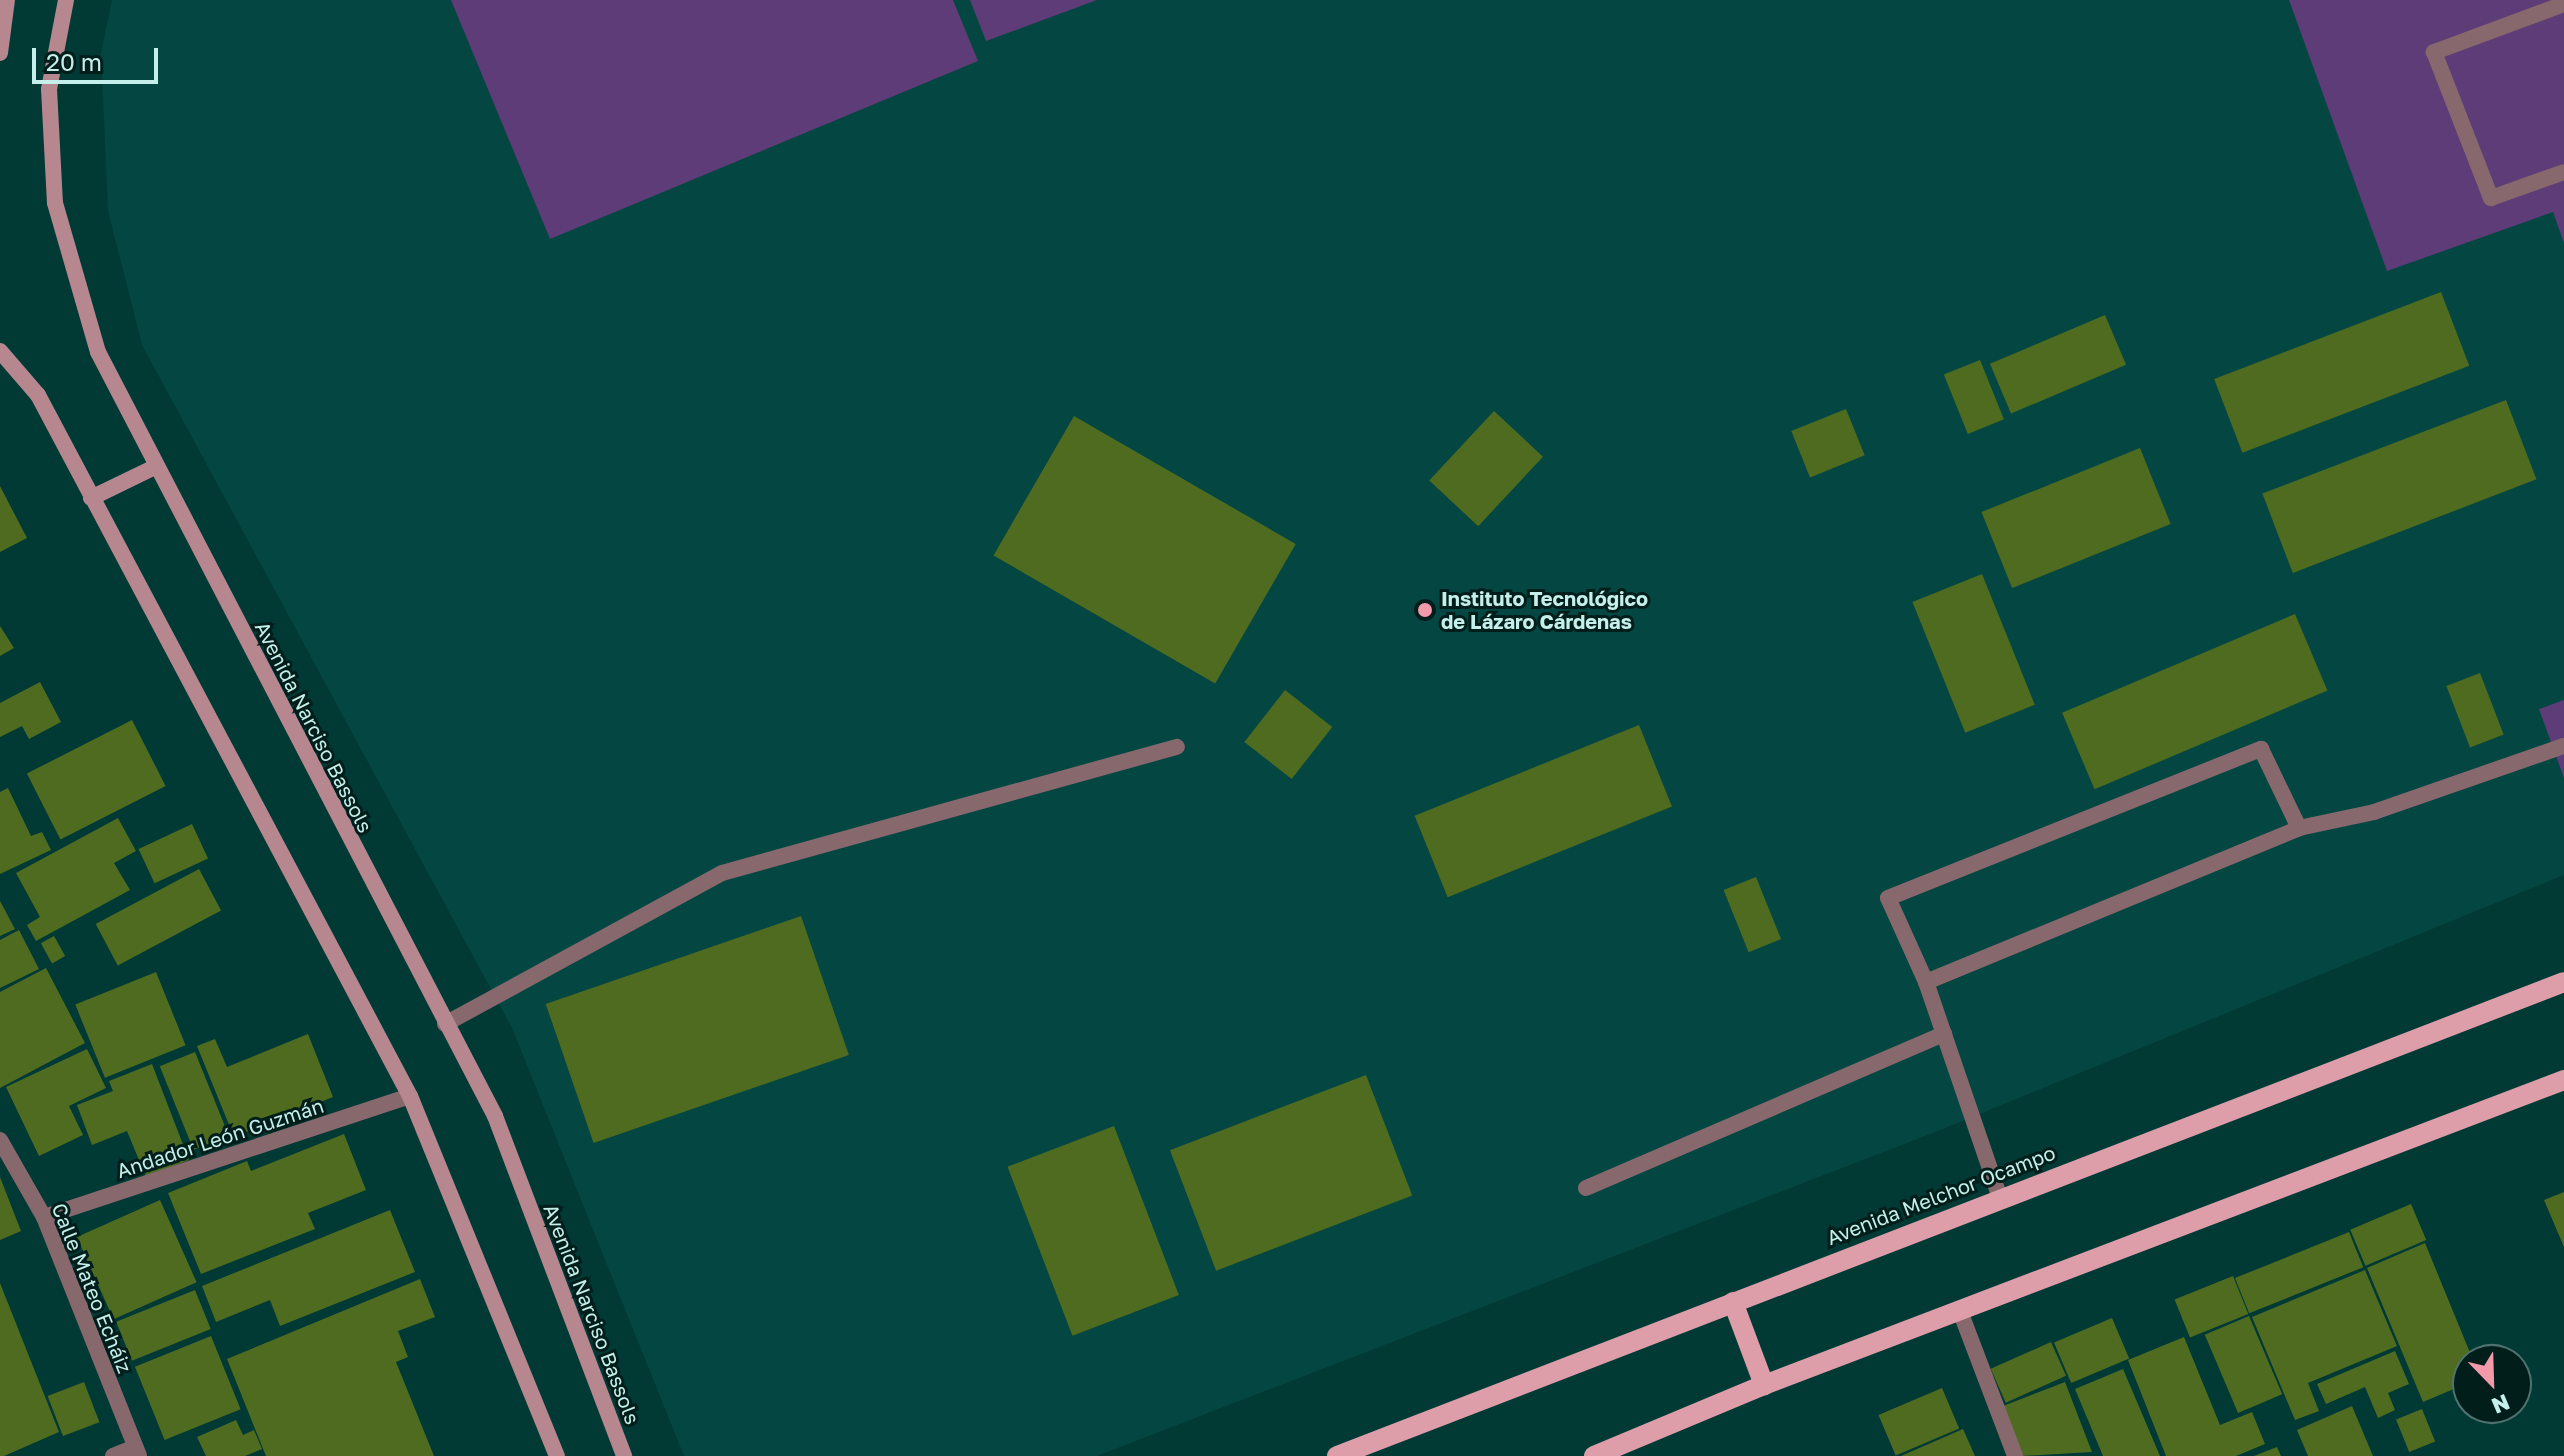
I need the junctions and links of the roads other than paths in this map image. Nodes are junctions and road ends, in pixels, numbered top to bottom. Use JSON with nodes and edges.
{"nodes":[{"id":1,"x":7,"y":0,"type":"edge"},
{"id":2,"x":66,"y":0,"type":"edge"},
{"id":3,"x":2564,"y":4,"type":"edge"},
{"id":4,"x":0,"y":53,"type":"edge"},
{"id":5,"x":2564,"y":172,"type":"edge"},
{"id":6,"x":0,"y":351,"type":"edge"},
{"id":7,"x":157,"y":466,"type":"junction"},
{"id":8,"x":91,"y":498,"type":"junction"},
{"id":9,"x":2564,"y":746,"type":"edge"},
{"id":10,"x":1177,"y":747,"type":"dead end"},
{"id":11,"x":2299,"y":828,"type":"junction"},
{"id":12,"x":1926,"y":982,"type":"junction"},
{"id":13,"x":2564,"y":982,"type":"edge"},
{"id":14,"x":445,"y":1024,"type":"junction"},
{"id":15,"x":1944,"y":1034,"type":"junction"},
{"id":16,"x":2564,"y":1080,"type":"edge"},
{"id":17,"x":410,"y":1096,"type":"junction"},
{"id":18,"x":0,"y":1140,"type":"edge"},
{"id":19,"x":1586,"y":1188,"type":"dead end"},
{"id":20,"x":2000,"y":1198,"type":"junction"},
{"id":21,"x":44,"y":1217,"type":"junction"},
{"id":22,"x":1733,"y":1302,"type":"junction"},
{"id":23,"x":1960,"y":1311,"type":"junction"},
{"id":24,"x":1764,"y":1385,"type":"junction"},
{"id":25,"x":137,"y":1451,"type":"edge"},
{"id":26,"x":113,"y":1456,"type":"edge"},
{"id":27,"x":557,"y":1456,"type":"edge"},
{"id":28,"x":624,"y":1456,"type":"edge"},
{"id":29,"x":1337,"y":1456,"type":"edge"},
{"id":30,"x":1594,"y":1456,"type":"edge"},
{"id":31,"x":2015,"y":1456,"type":"edge"}],
"edges":[{"from":1,"to":4,"type":"street"},
{"from":2,"to":7,"type":"street","name":"Avenida Narciso Bassols"},
{"from":3,"to":5,"type":"street"},
{"from":6,"to":8,"type":"street"},
{"from":7,"to":8,"type":"street"},
{"from":7,"to":14,"type":"street","name":"Avenida Narciso Bassols"},
{"from":8,"to":17,"type":"street"},
{"from":9,"to":11,"type":"street"},
{"from":10,"to":14,"type":"street"},
{"from":11,"to":12,"type":"street"},
{"from":11,"to":12,"type":"street"},
{"from":12,"to":15,"type":"street"},
{"from":13,"to":20,"type":"main road","name":"Avenida Melchor Ocampo"},
{"from":14,"to":28,"type":"street","name":"Avenida Narciso Bassols"},
{"from":15,"to":19,"type":"street"},
{"from":15,"to":20,"type":"street"},
{"from":16,"to":23,"type":"main road"},
{"from":17,"to":21,"type":"street","name":"Andador León Guzmán"},
{"from":17,"to":27,"type":"street"},
{"from":18,"to":21,"type":"street","name":"Calle Mateo Echáiz"},
{"from":20,"to":22,"type":"main road","name":"Avenida Melchor Ocampo"},
{"from":21,"to":25,"type":"street","name":"Calle Mateo Echáiz"},
{"from":22,"to":24,"type":"main road"},
{"from":22,"to":29,"type":"main road","name":"Avenida Melchor Ocampo"},
{"from":23,"to":24,"type":"main road"},
{"from":23,"to":31,"type":"street"},
{"from":24,"to":30,"type":"main road"},
{"from":25,"to":26,"type":"street"}]}
